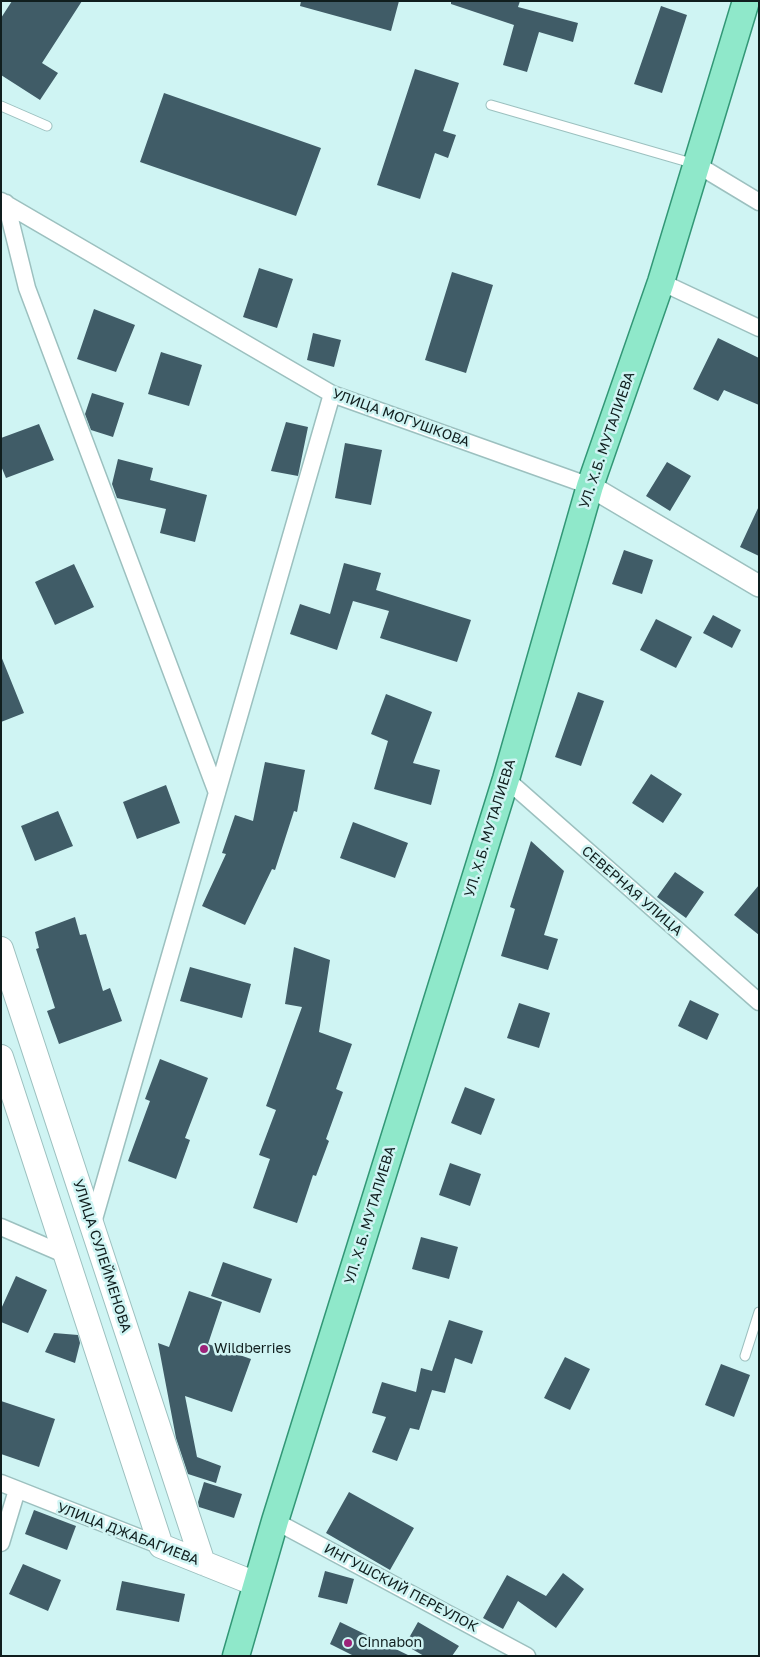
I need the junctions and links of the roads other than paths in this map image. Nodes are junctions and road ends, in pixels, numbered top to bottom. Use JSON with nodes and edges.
{"nodes":[{"id":1,"x":746,"y":1,"type":"edge"},
{"id":2,"x":491,"y":105,"type":"dead end"},
{"id":3,"x":1,"y":106,"type":"edge"},
{"id":4,"x":47,"y":126,"type":"dead end"},
{"id":5,"x":696,"y":164,"type":"junction"},
{"id":6,"x":4,"y":202,"type":"edge"},
{"id":7,"x":759,"y":202,"type":"edge"},
{"id":8,"x":661,"y":282,"type":"junction"},
{"id":9,"x":759,"y":328,"type":"edge"},
{"id":10,"x":332,"y":394,"type":"junction"},
{"id":11,"x":590,"y":486,"type":"junction"},
{"id":12,"x":759,"y":586,"type":"edge"},
{"id":13,"x":506,"y":779,"type":"junction"},
{"id":14,"x":217,"y":793,"type":"junction"},
{"id":15,"x":1,"y":949,"type":"edge"},
{"id":16,"x":759,"y":1002,"type":"edge"},
{"id":17,"x":1,"y":1057,"type":"edge"},
{"id":18,"x":92,"y":1226,"type":"junction"},
{"id":19,"x":1,"y":1227,"type":"edge"},
{"id":20,"x":66,"y":1255,"type":"junction"},
{"id":21,"x":759,"y":1312,"type":"edge"},
{"id":22,"x":746,"y":1356,"type":"dead end"},
{"id":23,"x":1,"y":1483,"type":"edge"},
{"id":24,"x":17,"y":1490,"type":"junction"},
{"id":25,"x":274,"y":1520,"type":"junction"},
{"id":26,"x":1,"y":1543,"type":"edge"},
{"id":27,"x":161,"y":1546,"type":"junction"},
{"id":28,"x":203,"y":1563,"type":"junction"},
{"id":29,"x":256,"y":1584,"type":"junction"},
{"id":30,"x":236,"y":1656,"type":"edge"},
{"id":31,"x":527,"y":1656,"type":"edge"}],
"edges":[{"from":1,"to":5,"type":"main road","name":"УЛ. Х.Б. МУТАЛИЕВА"},
{"from":2,"to":5,"type":"lane"},
{"from":3,"to":4,"type":"lane"},
{"from":5,"to":7,"type":"street"},
{"from":5,"to":8,"type":"main road","name":"УЛ. Х.Б. МУТАЛИЕВА"},
{"from":6,"to":10,"type":"street","name":"УЛИЦА МОГУШКОВА"},
{"from":6,"to":14,"type":"street"},
{"from":8,"to":9,"type":"street"},
{"from":8,"to":11,"type":"main road","name":"УЛ. Х.Б. МУТАЛИЕВА"},
{"from":10,"to":11,"type":"street","name":"УЛИЦА МОГУШКОВА"},
{"from":10,"to":14,"type":"street"},
{"from":11,"to":12,"type":"street","name":"УЛИЦА МОГУШКОВА"},
{"from":11,"to":13,"type":"main road","name":"УЛ. Х.Б. МУТАЛИЕВА"},
{"from":13,"to":16,"type":"street","name":"СЕВЕРНАЯ УЛИЦА"},
{"from":13,"to":25,"type":"main road","name":"УЛ. Х.Б. МУТАЛИЕВА"},
{"from":14,"to":18,"type":"street"},
{"from":15,"to":18,"type":"main road","name":"УЛИЦА СУЛЕЙМЕНОВА"},
{"from":17,"to":20,"type":"main road"},
{"from":18,"to":28,"type":"main road","name":"УЛИЦА СУЛЕЙМЕНОВА"},
{"from":19,"to":20,"type":"street"},
{"from":20,"to":27,"type":"main road"},
{"from":21,"to":22,"type":"lane"},
{"from":23,"to":24,"type":"street","name":"УЛИЦА ДЖАБАГИЕВА"},
{"from":24,"to":26,"type":"street"},
{"from":24,"to":27,"type":"street","name":"УЛИЦА ДЖАБАГИЕВА"},
{"from":25,"to":29,"type":"main road","name":"УЛ. Х.Б. МУТАЛИЕВА"},
{"from":25,"to":31,"type":"street","name":"ИНГУШСКИЙ ПЕРЕУЛОК"},
{"from":27,"to":28,"type":"main road","name":"УЛИЦА ДЖАБАГИЕВА"},
{"from":28,"to":29,"type":"main road","name":"УЛИЦА ДЖАБАГИЕВА"},
{"from":29,"to":30,"type":"main road","name":"УЛ. Х.Б. МУТАЛИЕВА"}]}
